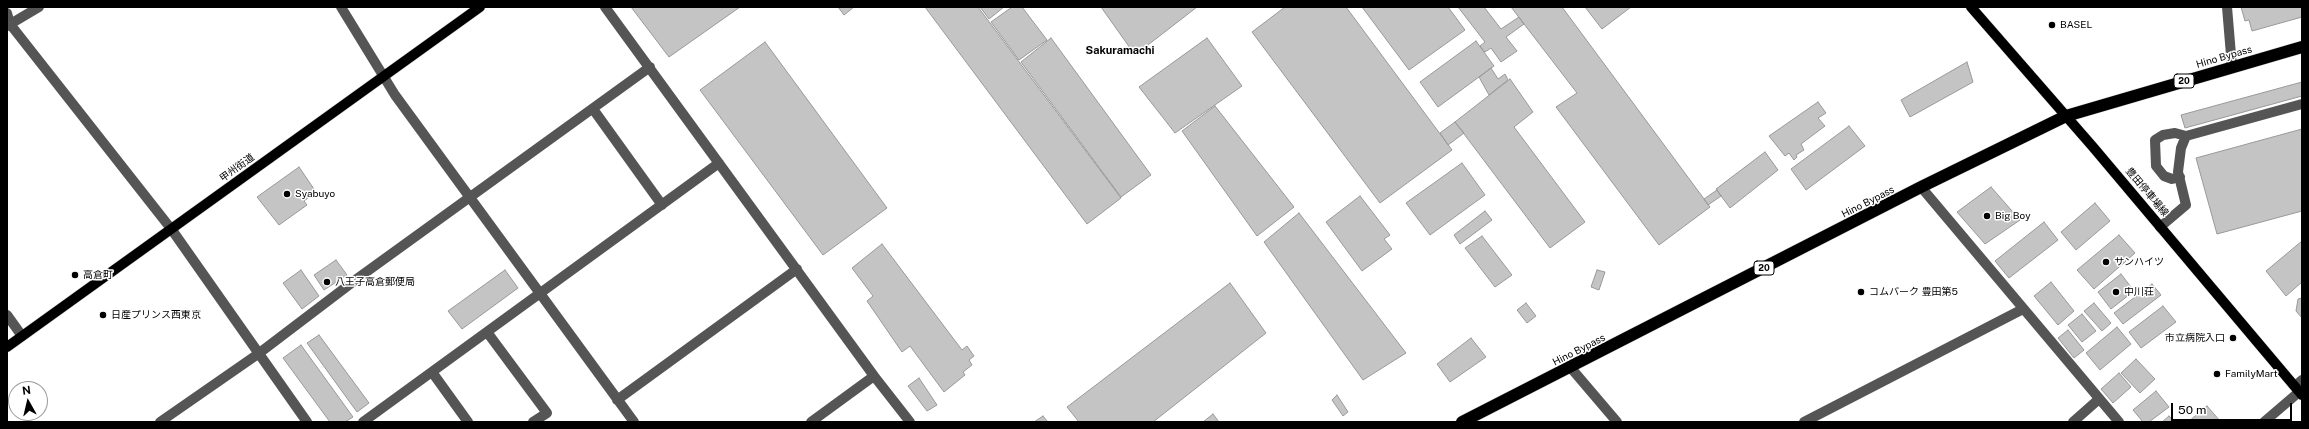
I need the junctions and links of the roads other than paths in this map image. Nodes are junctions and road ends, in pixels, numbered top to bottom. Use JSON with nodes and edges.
{"nodes":[{"id":1,"x":39,"y":7,"type":"edge"},
{"id":2,"x":341,"y":7,"type":"edge"},
{"id":3,"x":480,"y":7,"type":"edge"},
{"id":4,"x":605,"y":7,"type":"edge"},
{"id":5,"x":1971,"y":7,"type":"edge"},
{"id":6,"x":2226,"y":7,"type":"edge"},
{"id":7,"x":7,"y":13,"type":"edge"},
{"id":8,"x":9,"y":25,"type":"edge"},
{"id":9,"x":2302,"y":47,"type":"edge"},
{"id":10,"x":650,"y":67,"type":"junction"},
{"id":11,"x":2232,"y":67,"type":"junction"},
{"id":12,"x":383,"y":77,"type":"junction"},
{"id":13,"x":2302,"y":104,"type":"edge"},
{"id":14,"x":593,"y":109,"type":"junction"},
{"id":15,"x":2066,"y":116,"type":"junction"},
{"id":16,"x":2186,"y":136,"type":"junction"},
{"id":17,"x":719,"y":163,"type":"junction"},
{"id":18,"x":2180,"y":178,"type":"junction"},
{"id":19,"x":1921,"y":187,"type":"junction"},
{"id":20,"x":469,"y":198,"type":"junction"},
{"id":21,"x":662,"y":205,"type":"junction"},
{"id":22,"x":2160,"y":227,"type":"junction"},
{"id":23,"x":172,"y":230,"type":"junction"},
{"id":24,"x":797,"y":269,"type":"junction"},
{"id":25,"x":540,"y":293,"type":"junction"},
{"id":26,"x":2023,"y":309,"type":"junction"},
{"id":27,"x":7,"y":315,"type":"edge"},
{"id":28,"x":487,"y":332,"type":"junction"},
{"id":29,"x":22,"y":336,"type":"junction"},
{"id":30,"x":7,"y":347,"type":"edge"},
{"id":31,"x":258,"y":354,"type":"junction"},
{"id":32,"x":1571,"y":368,"type":"junction"},
{"id":33,"x":432,"y":372,"type":"junction"},
{"id":34,"x":874,"y":376,"type":"junction"},
{"id":35,"x":2299,"y":388,"type":"edge"},
{"id":36,"x":2099,"y":399,"type":"junction"},
{"id":37,"x":617,"y":400,"type":"junction"},
{"id":38,"x":160,"y":422,"type":"edge"},
{"id":39,"x":307,"y":422,"type":"edge"},
{"id":40,"x":363,"y":422,"type":"edge"},
{"id":41,"x":468,"y":422,"type":"edge"},
{"id":42,"x":533,"y":422,"type":"edge"},
{"id":43,"x":634,"y":422,"type":"edge"},
{"id":44,"x":811,"y":422,"type":"edge"},
{"id":45,"x":910,"y":422,"type":"edge"},
{"id":46,"x":1462,"y":422,"type":"edge"},
{"id":47,"x":1617,"y":422,"type":"edge"},
{"id":48,"x":1804,"y":422,"type":"edge"},
{"id":49,"x":2073,"y":422,"type":"edge"},
{"id":50,"x":2118,"y":422,"type":"edge"},
{"id":51,"x":2264,"y":422,"type":"edge"}],
"edges":[{"from":1,"to":8,"type":"street"},
{"from":2,"to":12,"type":"street"},
{"from":3,"to":12,"type":"main road","name":"甲州街道"},
{"from":4,"to":10,"type":"street"},
{"from":5,"to":15,"type":"main road","name":"豊田停車場線"},
{"from":6,"to":11,"type":"street"},
{"from":7,"to":8,"type":"street"},
{"from":8,"to":23,"type":"street"},
{"from":9,"to":11,"type":"highway","name":"Hino Bypass","number":"20"},
{"from":10,"to":14,"type":"street"},
{"from":10,"to":17,"type":"street"},
{"from":11,"to":15,"type":"highway","name":"Hino Bypass","number":"20"},
{"from":12,"to":20,"type":"street"},
{"from":12,"to":23,"type":"main road","name":"甲州街道"},
{"from":13,"to":16,"type":"street"},
{"from":14,"to":20,"type":"street"},
{"from":14,"to":21,"type":"street"},
{"from":15,"to":19,"type":"highway","name":"Hino Bypass","number":"20"},
{"from":15,"to":22,"type":"main road","name":"豊田停車場線"},
{"from":16,"to":18,"type":"street"},
{"from":16,"to":18,"type":"street"},
{"from":17,"to":21,"type":"street"},
{"from":17,"to":24,"type":"street"},
{"from":18,"to":22,"type":"street"},
{"from":19,"to":26,"type":"street"},
{"from":19,"to":32,"type":"highway","name":"Hino Bypass","number":"20"},
{"from":20,"to":25,"type":"street"},
{"from":20,"to":31,"type":"street"},
{"from":21,"to":25,"type":"street"},
{"from":22,"to":35,"type":"main road","name":"豊田停車場線"},
{"from":23,"to":29,"type":"main road","name":"甲州街道"},
{"from":23,"to":31,"type":"street"},
{"from":24,"to":34,"type":"street"},
{"from":24,"to":37,"type":"street"},
{"from":25,"to":28,"type":"street"},
{"from":25,"to":37,"type":"street"},
{"from":26,"to":36,"type":"street"},
{"from":26,"to":48,"type":"street"},
{"from":27,"to":29,"type":"street"},
{"from":28,"to":33,"type":"street"},
{"from":28,"to":42,"type":"street"},
{"from":29,"to":30,"type":"main road","name":"甲州街道"},
{"from":31,"to":38,"type":"street"},
{"from":31,"to":39,"type":"street"},
{"from":32,"to":46,"type":"highway","name":"Hino Bypass","number":"20"},
{"from":32,"to":47,"type":"street"},
{"from":33,"to":40,"type":"street"},
{"from":33,"to":41,"type":"street"},
{"from":34,"to":44,"type":"street"},
{"from":34,"to":45,"type":"street"},
{"from":35,"to":51,"type":"street"},
{"from":36,"to":49,"type":"street"},
{"from":36,"to":50,"type":"street"},
{"from":37,"to":43,"type":"street"}]}
